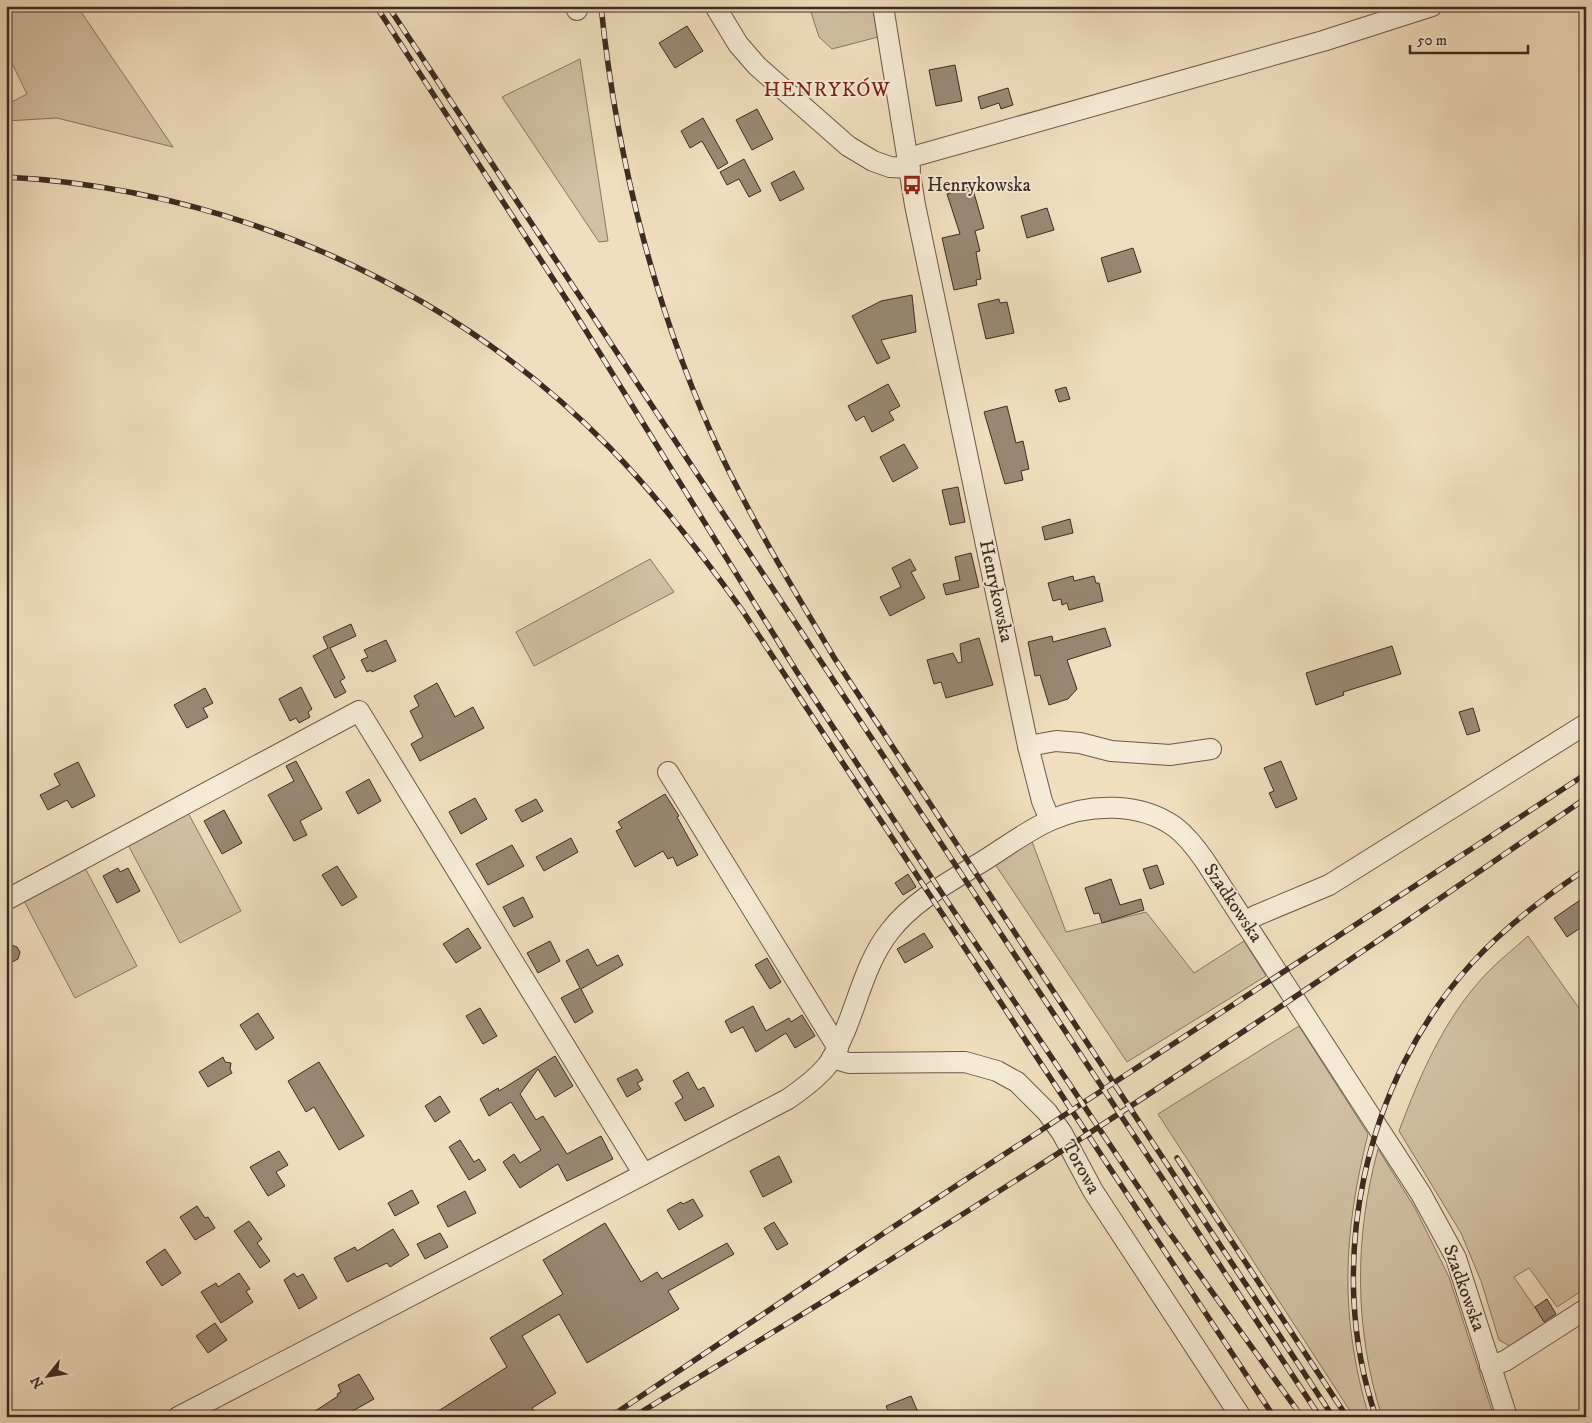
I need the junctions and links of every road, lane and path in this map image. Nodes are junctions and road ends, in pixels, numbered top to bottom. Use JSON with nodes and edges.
{"nodes":[{"id":1,"x":715,"y":6,"type":"edge"},
{"id":2,"x":883,"y":6,"type":"edge"},
{"id":3,"x":1432,"y":6,"type":"edge"},
{"id":4,"x":909,"y":163,"type":"junction"},
{"id":5,"x":1586,"y":724,"type":"edge"},
{"id":6,"x":1028,"y":746,"type":"junction"},
{"id":7,"x":1211,"y":749,"type":"dead end"},
{"id":8,"x":668,"y":772,"type":"dead end"},
{"id":9,"x":1050,"y":820,"type":"junction"},
{"id":10,"x":6,"y":900,"type":"edge"},
{"id":11,"x":1246,"y":922,"type":"junction"},
{"id":12,"x":835,"y":1053,"type":"junction"},
{"id":13,"x":643,"y":1173,"type":"junction"},
{"id":14,"x":1586,"y":1309,"type":"edge"},
{"id":15,"x":1490,"y":1366,"type":"junction"},
{"id":16,"x":178,"y":1417,"type":"edge"},
{"id":17,"x":1242,"y":1417,"type":"edge"},
{"id":18,"x":1507,"y":1417,"type":"edge"}],
"edges":[{"from":1,"to":4,"type":"street"},
{"from":2,"to":4,"type":"street","name":"Henrykowska"},
{"from":3,"to":4,"type":"street"},
{"from":4,"to":6,"type":"street","name":"Henrykowska"},
{"from":5,"to":11,"type":"street"},
{"from":6,"to":7,"type":"street"},
{"from":6,"to":9,"type":"street","name":"Henrykowska"},
{"from":8,"to":12,"type":"street"},
{"from":9,"to":11,"type":"street","name":"Szadkowska"},
{"from":9,"to":12,"type":"street","name":"Szadkowska"},
{"from":10,"to":13,"type":"street"},
{"from":11,"to":15,"type":"street","name":"Szadkowska"},
{"from":12,"to":13,"type":"street","name":"Szadkowska"},
{"from":12,"to":17,"type":"street","name":"Torowa"},
{"from":13,"to":16,"type":"street","name":"Szadkowska"},
{"from":14,"to":15,"type":"street"},
{"from":15,"to":18,"type":"street","name":"Szadkowska"}]}
